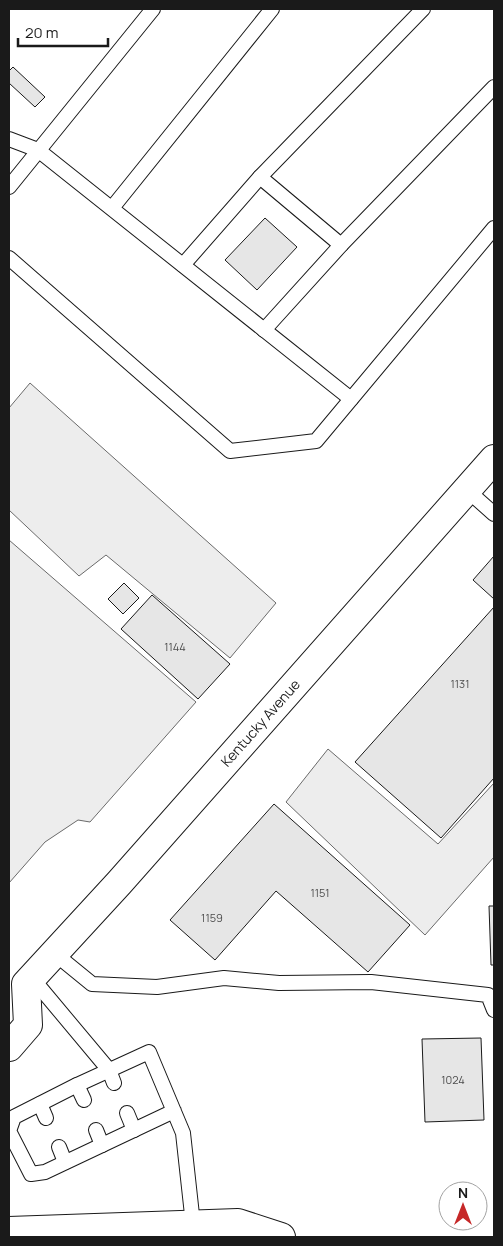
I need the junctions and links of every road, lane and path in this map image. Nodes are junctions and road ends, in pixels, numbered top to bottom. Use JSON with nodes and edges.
{"nodes":[{"id":1,"x":153,"y":9,"type":"edge"},
{"id":2,"x":272,"y":9,"type":"edge"},
{"id":3,"x":423,"y":9,"type":"edge"},
{"id":4,"x":494,"y":87,"type":"edge"},
{"id":5,"x":9,"y":138,"type":"edge"},
{"id":6,"x":38,"y":150,"type":"junction"},
{"id":7,"x":260,"y":177,"type":"junction"},
{"id":8,"x":9,"y":187,"type":"edge"},
{"id":9,"x":112,"y":208,"type":"junction"},
{"id":10,"x":494,"y":228,"type":"edge"},
{"id":11,"x":342,"y":245,"type":"junction"},
{"id":12,"x":9,"y":258,"type":"edge"},
{"id":13,"x":183,"y":265,"type":"junction"},
{"id":14,"x":264,"y":330,"type":"junction"},
{"id":15,"x":351,"y":399,"type":"junction"},
{"id":16,"x":494,"y":459,"type":"edge"},
{"id":17,"x":467,"y":490,"type":"junction"},
{"id":18,"x":494,"y":514,"type":"edge"},
{"id":19,"x":54,"y":953,"type":"junction"},
{"id":20,"x":22,"y":982,"type":"edge"},
{"id":21,"x":494,"y":1010,"type":"edge"},
{"id":22,"x":9,"y":1047,"type":"edge"},
{"id":23,"x":111,"y":1077,"type":"junction"},
{"id":24,"x":77,"y":1085,"type":"junction"},
{"id":25,"x":84,"y":1100,"type":"dead end"},
{"id":26,"x":40,"y":1104,"type":"junction"},
{"id":27,"x":174,"y":1111,"type":"junction"},
{"id":28,"x":127,"y":1113,"type":"dead end"},
{"id":29,"x":46,"y":1118,"type":"dead end"},
{"id":30,"x":96,"y":1130,"type":"dead end"},
{"id":31,"x":134,"y":1130,"type":"junction"},
{"id":32,"x":102,"y":1145,"type":"junction"},
{"id":33,"x":59,"y":1147,"type":"dead end"},
{"id":34,"x":66,"y":1162,"type":"junction"},
{"id":35,"x":193,"y":1224,"type":"junction"},
{"id":36,"x":9,"y":1231,"type":"edge"},
{"id":37,"x":281,"y":1237,"type":"edge"}],
"edges":[{"from":1,"to":6,"type":"lane"},
{"from":2,"to":9,"type":"lane"},
{"from":3,"to":7,"type":"lane"},
{"from":4,"to":11,"type":"lane"},
{"from":5,"to":6,"type":"lane"},
{"from":6,"to":8,"type":"lane"},
{"from":6,"to":9,"type":"lane"},
{"from":7,"to":11,"type":"lane"},
{"from":7,"to":13,"type":"lane"},
{"from":9,"to":13,"type":"lane"},
{"from":10,"to":15,"type":"lane"},
{"from":11,"to":14,"type":"lane"},
{"from":12,"to":15,"type":"lane"},
{"from":13,"to":14,"type":"lane"},
{"from":14,"to":15,"type":"lane"},
{"from":16,"to":17,"type":"main road","name":"Kentucky Avenue"},
{"from":17,"to":18,"type":"lane"},
{"from":17,"to":19,"type":"main road","name":"Kentucky Avenue"},
{"from":19,"to":20,"type":"main road","name":"Kentucky Avenue"},
{"from":19,"to":21,"type":"lane"},
{"from":20,"to":22,"type":"main road"},
{"from":20,"to":23,"type":"lane"},
{"from":23,"to":24,"type":"lane"},
{"from":23,"to":27,"type":"lane"},
{"from":24,"to":25,"type":"lane"},
{"from":24,"to":26,"type":"lane"},
{"from":26,"to":29,"type":"lane"},
{"from":26,"to":34,"type":"lane"},
{"from":27,"to":31,"type":"lane"},
{"from":27,"to":35,"type":"lane"},
{"from":28,"to":31,"type":"lane"},
{"from":30,"to":32,"type":"lane"},
{"from":31,"to":32,"type":"lane"},
{"from":32,"to":34,"type":"lane"},
{"from":33,"to":34,"type":"lane"},
{"from":35,"to":36,"type":"main road"},
{"from":35,"to":37,"type":"main road"}]}
